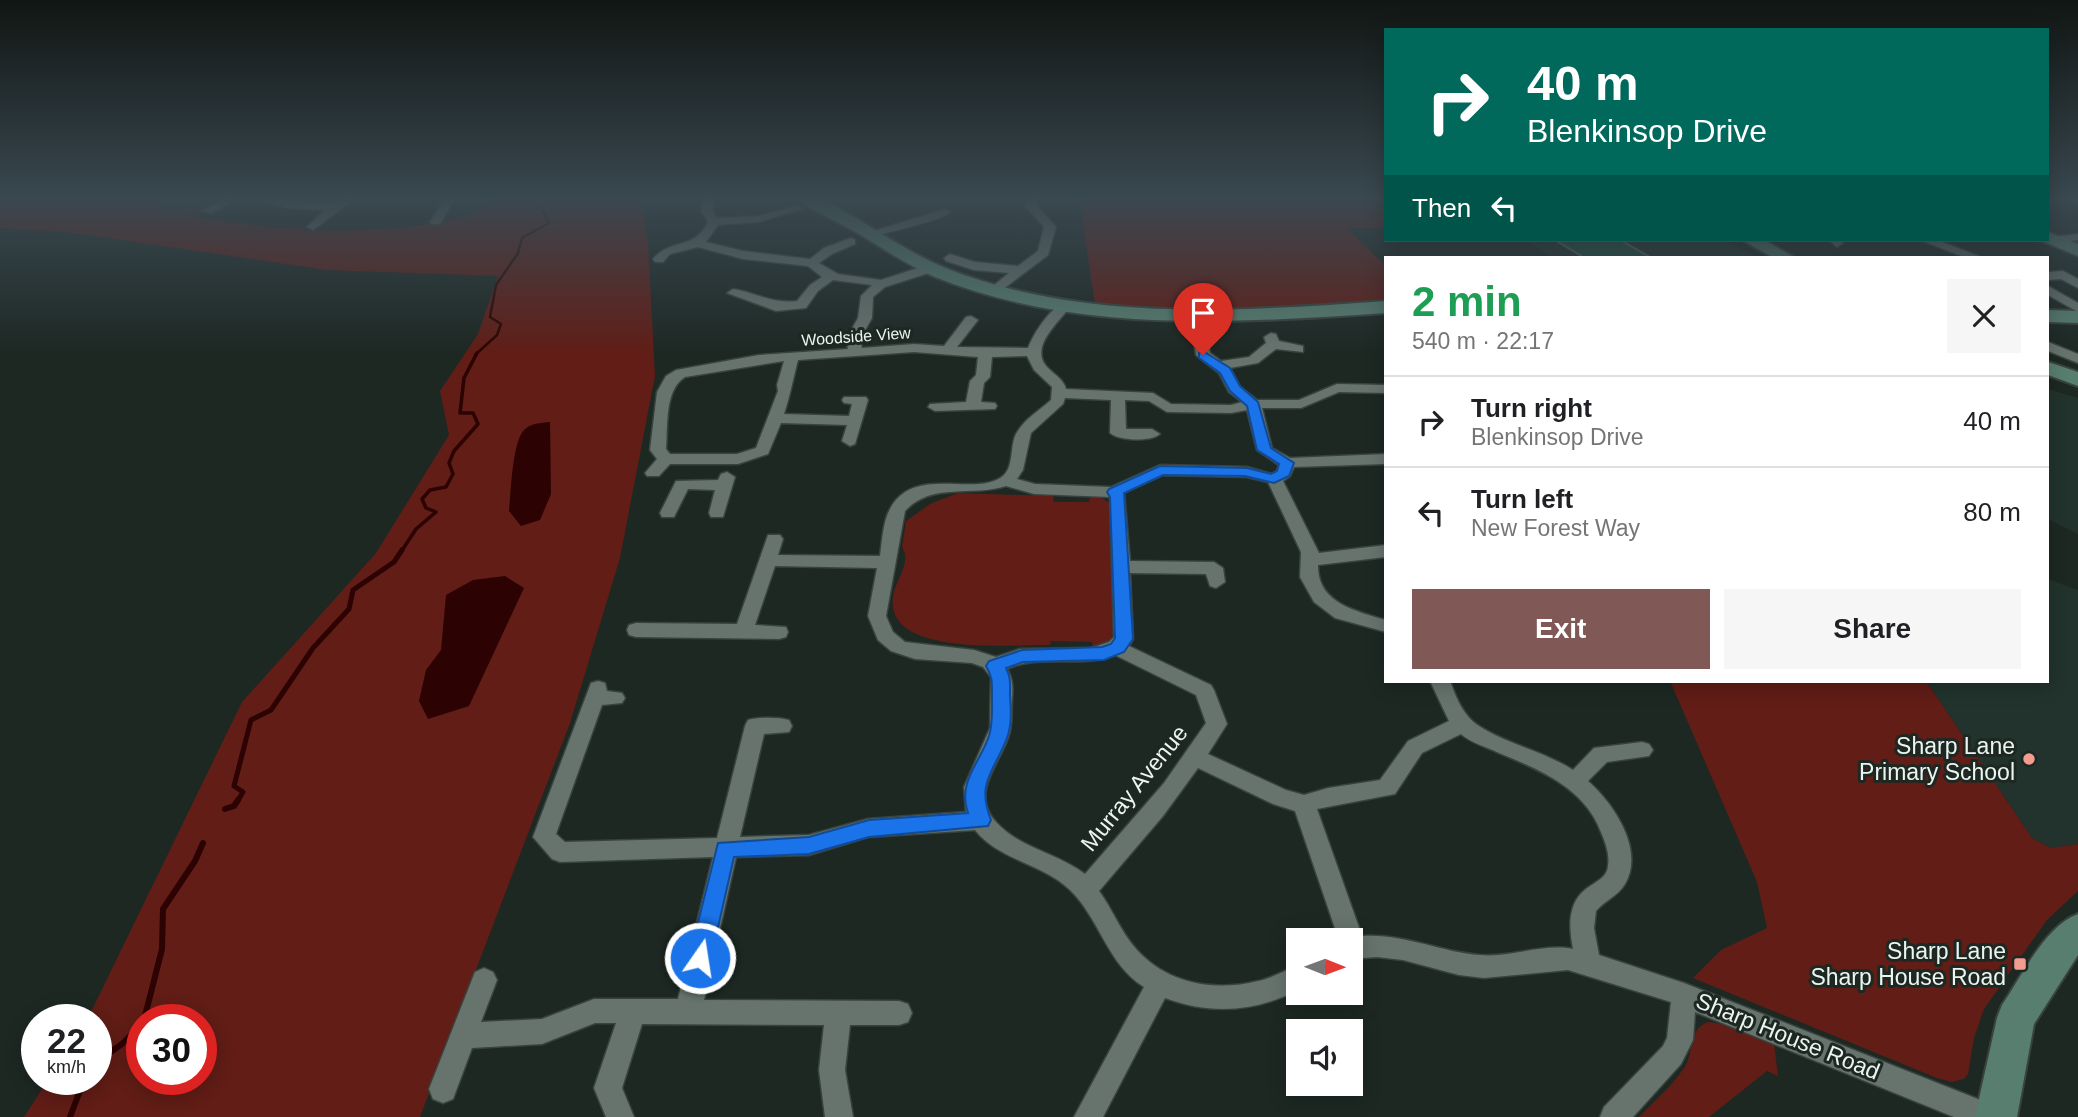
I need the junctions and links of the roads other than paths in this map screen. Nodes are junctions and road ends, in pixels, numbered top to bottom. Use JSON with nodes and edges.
{"nodes":[{"id":1,"x":666,"y":250,"type":"edge"},
{"id":2,"x":724,"y":250,"type":"edge"},
{"id":3,"x":830,"y":250,"type":"edge"},
{"id":4,"x":907,"y":250,"type":"edge"},
{"id":5,"x":1045,"y":250,"type":"edge"},
{"id":6,"x":661,"y":251,"type":"dead end"},
{"id":7,"x":950,"y":258,"type":"dead end"},
{"id":8,"x":812,"y":263,"type":"junction"},
{"id":9,"x":931,"y":268,"type":"junction"},
{"id":10,"x":1020,"y":270,"type":"junction"},
{"id":11,"x":2049,"y":276,"type":"edge"},
{"id":12,"x":830,"y":277,"type":"junction"},
{"id":13,"x":881,"y":284,"type":"junction"},
{"id":14,"x":2078,"y":284,"type":"edge"},
{"id":15,"x":994,"y":290,"type":"junction"},
{"id":16,"x":2049,"y":291,"type":"edge"},
{"id":17,"x":733,"y":293,"type":"dead end"},
{"id":18,"x":1063,"y":307,"type":"junction"},
{"id":19,"x":2078,"y":308,"type":"edge"},
{"id":20,"x":1384,"y":310,"type":"edge"},
{"id":21,"x":2049,"y":316,"type":"edge"},
{"id":22,"x":1197,"y":317,"type":"junction"},
{"id":23,"x":2078,"y":317,"type":"edge"},
{"id":24,"x":970,"y":328,"type":"dead end"},
{"id":25,"x":2049,"y":347,"type":"edge"},
{"id":26,"x":1298,"y":349,"type":"dead end"},
{"id":27,"x":948,"y":351,"type":"junction"},
{"id":28,"x":1034,"y":352,"type":"junction"},
{"id":29,"x":856,"y":353,"type":"junction"},
{"id":30,"x":985,"y":353,"type":"junction"},
{"id":31,"x":792,"y":358,"type":"junction"},
{"id":32,"x":669,"y":362,"type":"dead end"},
{"id":33,"x":1217,"y":366,"type":"junction"},
{"id":34,"x":2049,"y":369,"type":"edge"},
{"id":35,"x":2076,"y":372,"type":"edge"},
{"id":36,"x":681,"y":373,"type":"junction"},
{"id":37,"x":1384,"y":389,"type":"edge"},
{"id":38,"x":1060,"y":393,"type":"junction"},
{"id":39,"x":1118,"y":396,"type":"junction"},
{"id":40,"x":849,"y":400,"type":"dead end"},
{"id":41,"x":1254,"y":404,"type":"junction"},
{"id":42,"x":973,"y":406,"type":"junction"},
{"id":43,"x":990,"y":406,"type":"dead end"},
{"id":44,"x":935,"y":407,"type":"dead end"},
{"id":45,"x":776,"y":418,"type":"junction"},
{"id":46,"x":855,"y":421,"type":"junction"},
{"id":47,"x":1152,"y":434,"type":"dead end"},
{"id":48,"x":850,"y":441,"type":"dead end"},
{"id":49,"x":666,"y":459,"type":"junction"},
{"id":50,"x":738,"y":459,"type":"junction"},
{"id":51,"x":1384,"y":459,"type":"edge"},
{"id":52,"x":1287,"y":463,"type":"junction"},
{"id":53,"x":653,"y":473,"type":"dead end"},
{"id":54,"x":1274,"y":479,"type":"junction"},
{"id":55,"x":1006,"y":481,"type":"junction"},
{"id":56,"x":725,"y":485,"type":"junction"},
{"id":57,"x":1114,"y":492,"type":"junction"},
{"id":58,"x":723,"y":506,"type":"dead end"},
{"id":59,"x":668,"y":513,"type":"dead end"},
{"id":60,"x":774,"y":539,"type":"dead end"},
{"id":61,"x":1384,"y":551,"type":"edge"},
{"id":62,"x":768,"y":560,"type":"junction"},
{"id":63,"x":1311,"y":560,"type":"junction"},
{"id":64,"x":886,"y":562,"type":"junction"},
{"id":65,"x":1121,"y":567,"type":"junction"},
{"id":66,"x":1216,"y":582,"type":"dead end"},
{"id":67,"x":1384,"y":625,"type":"edge"},
{"id":68,"x":636,"y":630,"type":"dead end"},
{"id":69,"x":744,"y":631,"type":"junction"},
{"id":70,"x":779,"y":632,"type":"dead end"},
{"id":71,"x":1117,"y":648,"type":"junction"},
{"id":72,"x":995,"y":666,"type":"junction"},
{"id":73,"x":1441,"y":683,"type":"edge"},
{"id":74,"x":603,"y":695,"type":"dead end"},
{"id":75,"x":1462,"y":724,"type":"junction"},
{"id":76,"x":782,"y":726,"type":"dead end"},
{"id":77,"x":1642,"y":750,"type":"dead end"},
{"id":78,"x":1196,"y":758,"type":"junction"},
{"id":79,"x":1575,"y":781,"type":"junction"},
{"id":80,"x":1304,"y":804,"type":"junction"},
{"id":81,"x":981,"y":820,"type":"junction"},
{"id":82,"x":726,"y":849,"type":"junction"},
{"id":83,"x":1086,"y":889,"type":"junction"},
{"id":84,"x":1346,"y":928,"type":"edge"},
{"id":85,"x":2078,"y":930,"type":"edge"},
{"id":86,"x":1363,"y":945,"type":"edge"},
{"id":87,"x":1588,"y":963,"type":"junction"},
{"id":88,"x":484,"y":980,"type":"dead end"},
{"id":89,"x":1286,"y":983,"type":"edge"},
{"id":90,"x":1159,"y":985,"type":"junction"},
{"id":91,"x":1685,"y":995,"type":"junction"},
{"id":92,"x":633,"y":1012,"type":"junction"},
{"id":93,"x":688,"y":1012,"type":"junction"},
{"id":94,"x":838,"y":1013,"type":"junction"},
{"id":95,"x":899,"y":1013,"type":"dead end"},
{"id":96,"x":463,"y":1035,"type":"junction"},
{"id":97,"x":443,"y":1090,"type":"dead end"},
{"id":98,"x":620,"y":1117,"type":"edge"},
{"id":99,"x":839,"y":1117,"type":"edge"},
{"id":100,"x":1088,"y":1117,"type":"edge"},
{"id":101,"x":1614,"y":1117,"type":"edge"},
{"id":102,"x":1988,"y":1117,"type":"edge"},
{"id":103,"x":1996,"y":1117,"type":"edge"}],
"edges":[{"from":1,"to":6,"type":"street"},
{"from":2,"to":8,"type":"street"},
{"from":3,"to":8,"type":"street"},
{"from":4,"to":9,"type":"street"},
{"from":5,"to":10,"type":"street"},
{"from":7,"to":10,"type":"street"},
{"from":8,"to":12,"type":"street"},
{"from":9,"to":13,"type":"street"},
{"from":9,"to":15,"type":"street"},
{"from":10,"to":15,"type":"street"},
{"from":11,"to":14,"type":"street"},
{"from":12,"to":13,"type":"street"},
{"from":12,"to":17,"type":"street"},
{"from":13,"to":29,"type":"street"},
{"from":15,"to":18,"type":"street"},
{"from":16,"to":19,"type":"street"},
{"from":18,"to":22,"type":"street"},
{"from":18,"to":28,"type":"street"},
{"from":20,"to":22,"type":"street"},
{"from":21,"to":23,"type":"street"},
{"from":22,"to":33,"type":"street"},
{"from":24,"to":27,"type":"street"},
{"from":25,"to":35,"type":"street"},
{"from":26,"to":33,"type":"street"},
{"from":27,"to":29,"type":"street","name":"Woodside View"},
{"from":27,"to":30,"type":"street","name":"Woodside View"},
{"from":28,"to":30,"type":"street","name":"Woodside View"},
{"from":28,"to":38,"type":"street"},
{"from":29,"to":31,"type":"street","name":"Woodside View"},
{"from":30,"to":42,"type":"street"},
{"from":31,"to":36,"type":"street","name":"Woodside View"},
{"from":31,"to":45,"type":"street"},
{"from":32,"to":36,"type":"street"},
{"from":33,"to":41,"type":"street"},
{"from":34,"to":35,"type":"street"},
{"from":36,"to":49,"type":"street"},
{"from":37,"to":41,"type":"street"},
{"from":38,"to":39,"type":"street"},
{"from":38,"to":55,"type":"street"},
{"from":39,"to":41,"type":"street"},
{"from":39,"to":47,"type":"street"},
{"from":40,"to":46,"type":"street"},
{"from":41,"to":52,"type":"street"},
{"from":42,"to":43,"type":"street"},
{"from":42,"to":44,"type":"street"},
{"from":45,"to":46,"type":"street"},
{"from":45,"to":50,"type":"street"},
{"from":46,"to":48,"type":"street"},
{"from":49,"to":50,"type":"street"},
{"from":49,"to":53,"type":"street"},
{"from":50,"to":56,"type":"street"},
{"from":51,"to":52,"type":"street"},
{"from":52,"to":54,"type":"street"},
{"from":54,"to":57,"type":"street"},
{"from":54,"to":63,"type":"street"},
{"from":55,"to":57,"type":"street"},
{"from":55,"to":64,"type":"street"},
{"from":56,"to":58,"type":"street"},
{"from":56,"to":59,"type":"street"},
{"from":57,"to":65,"type":"street"},
{"from":60,"to":62,"type":"street"},
{"from":61,"to":63,"type":"street"},
{"from":62,"to":64,"type":"street"},
{"from":62,"to":69,"type":"street"},
{"from":63,"to":67,"type":"street"},
{"from":64,"to":72,"type":"street"},
{"from":65,"to":66,"type":"street"},
{"from":65,"to":71,"type":"street"},
{"from":68,"to":69,"type":"street"},
{"from":69,"to":70,"type":"street"},
{"from":71,"to":72,"type":"street"},
{"from":71,"to":78,"type":"street","name":"Murray Avenue"},
{"from":72,"to":81,"type":"street"},
{"from":73,"to":75,"type":"street"},
{"from":74,"to":82,"type":"street"},
{"from":75,"to":79,"type":"street"},
{"from":75,"to":80,"type":"street"},
{"from":76,"to":82,"type":"street"},
{"from":77,"to":79,"type":"street"},
{"from":78,"to":80,"type":"street"},
{"from":78,"to":83,"type":"street","name":"Murray Avenue"},
{"from":79,"to":87,"type":"street"},
{"from":80,"to":84,"type":"street"},
{"from":81,"to":82,"type":"street"},
{"from":81,"to":83,"type":"street"},
{"from":82,"to":93,"type":"street"},
{"from":83,"to":90,"type":"street"},
{"from":85,"to":103,"type":"street"},
{"from":86,"to":87,"type":"street"},
{"from":87,"to":91,"type":"street"},
{"from":88,"to":96,"type":"street"},
{"from":89,"to":90,"type":"street"},
{"from":90,"to":100,"type":"street"},
{"from":91,"to":101,"type":"street","name":"Sharp House Road"},
{"from":91,"to":102,"type":"street","name":"Sharp House Road"},
{"from":92,"to":93,"type":"street"},
{"from":92,"to":96,"type":"street"},
{"from":92,"to":98,"type":"street"},
{"from":93,"to":94,"type":"street"},
{"from":94,"to":95,"type":"street"},
{"from":94,"to":99,"type":"street"},
{"from":96,"to":97,"type":"street"}]}
